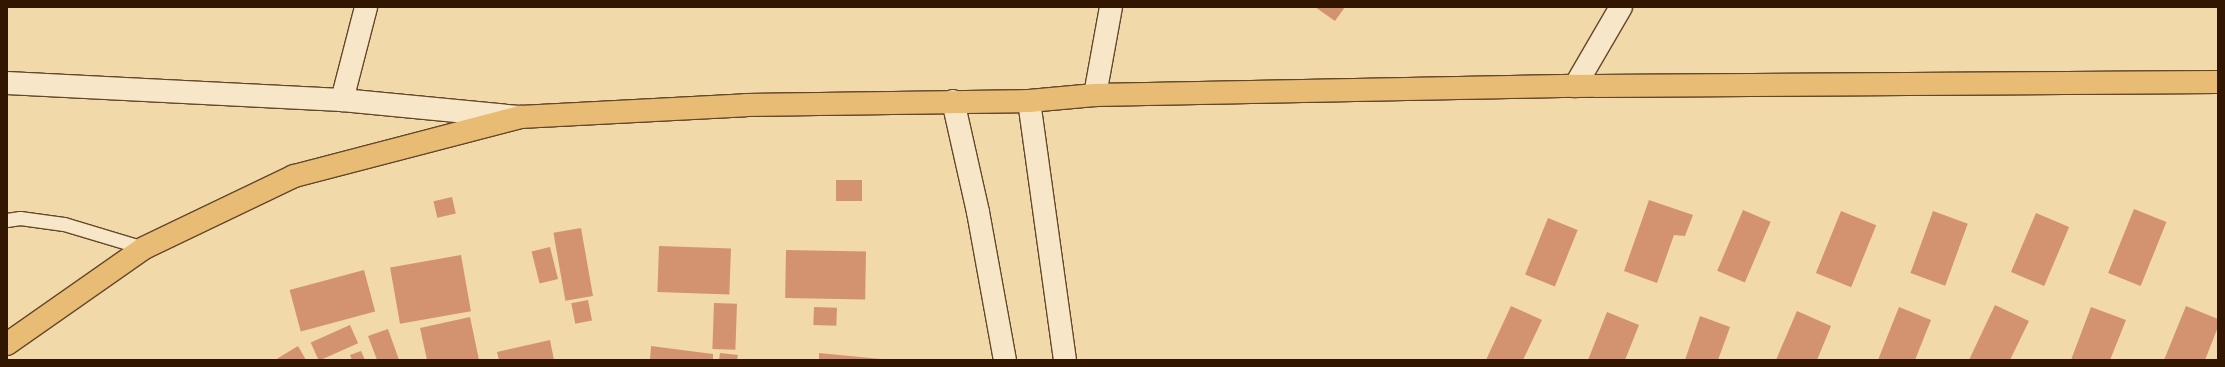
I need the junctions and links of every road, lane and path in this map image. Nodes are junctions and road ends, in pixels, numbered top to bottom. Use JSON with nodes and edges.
{"nodes":[{"id":1,"x":366,"y":7,"type":"edge"},
{"id":2,"x":1111,"y":7,"type":"edge"},
{"id":3,"x":1621,"y":7,"type":"edge"},
{"id":4,"x":2218,"y":82,"type":"edge"},
{"id":5,"x":7,"y":83,"type":"edge"},
{"id":6,"x":1576,"y":86,"type":"junction"},
{"id":7,"x":1095,"y":95,"type":"junction"},
{"id":8,"x":342,"y":100,"type":"junction"},
{"id":9,"x":953,"y":101,"type":"junction"},
{"id":10,"x":1029,"y":101,"type":"junction"},
{"id":11,"x":520,"y":117,"type":"junction"},
{"id":12,"x":7,"y":220,"type":"edge"},
{"id":13,"x":144,"y":248,"type":"junction"},
{"id":14,"x":7,"y":344,"type":"edge"},
{"id":15,"x":1005,"y":360,"type":"edge"},
{"id":16,"x":1065,"y":360,"type":"edge"}],
"edges":[{"from":1,"to":8,"type":"street"},
{"from":2,"to":7,"type":"street"},
{"from":3,"to":6,"type":"street"},
{"from":4,"to":6,"type":"highway"},
{"from":5,"to":8,"type":"street"},
{"from":6,"to":7,"type":"highway"},
{"from":7,"to":10,"type":"highway"},
{"from":8,"to":11,"type":"street"},
{"from":9,"to":10,"type":"highway"},
{"from":9,"to":11,"type":"highway"},
{"from":9,"to":15,"type":"street"},
{"from":10,"to":16,"type":"street"},
{"from":11,"to":13,"type":"highway"},
{"from":12,"to":13,"type":"lane"},
{"from":13,"to":14,"type":"highway"}]}
